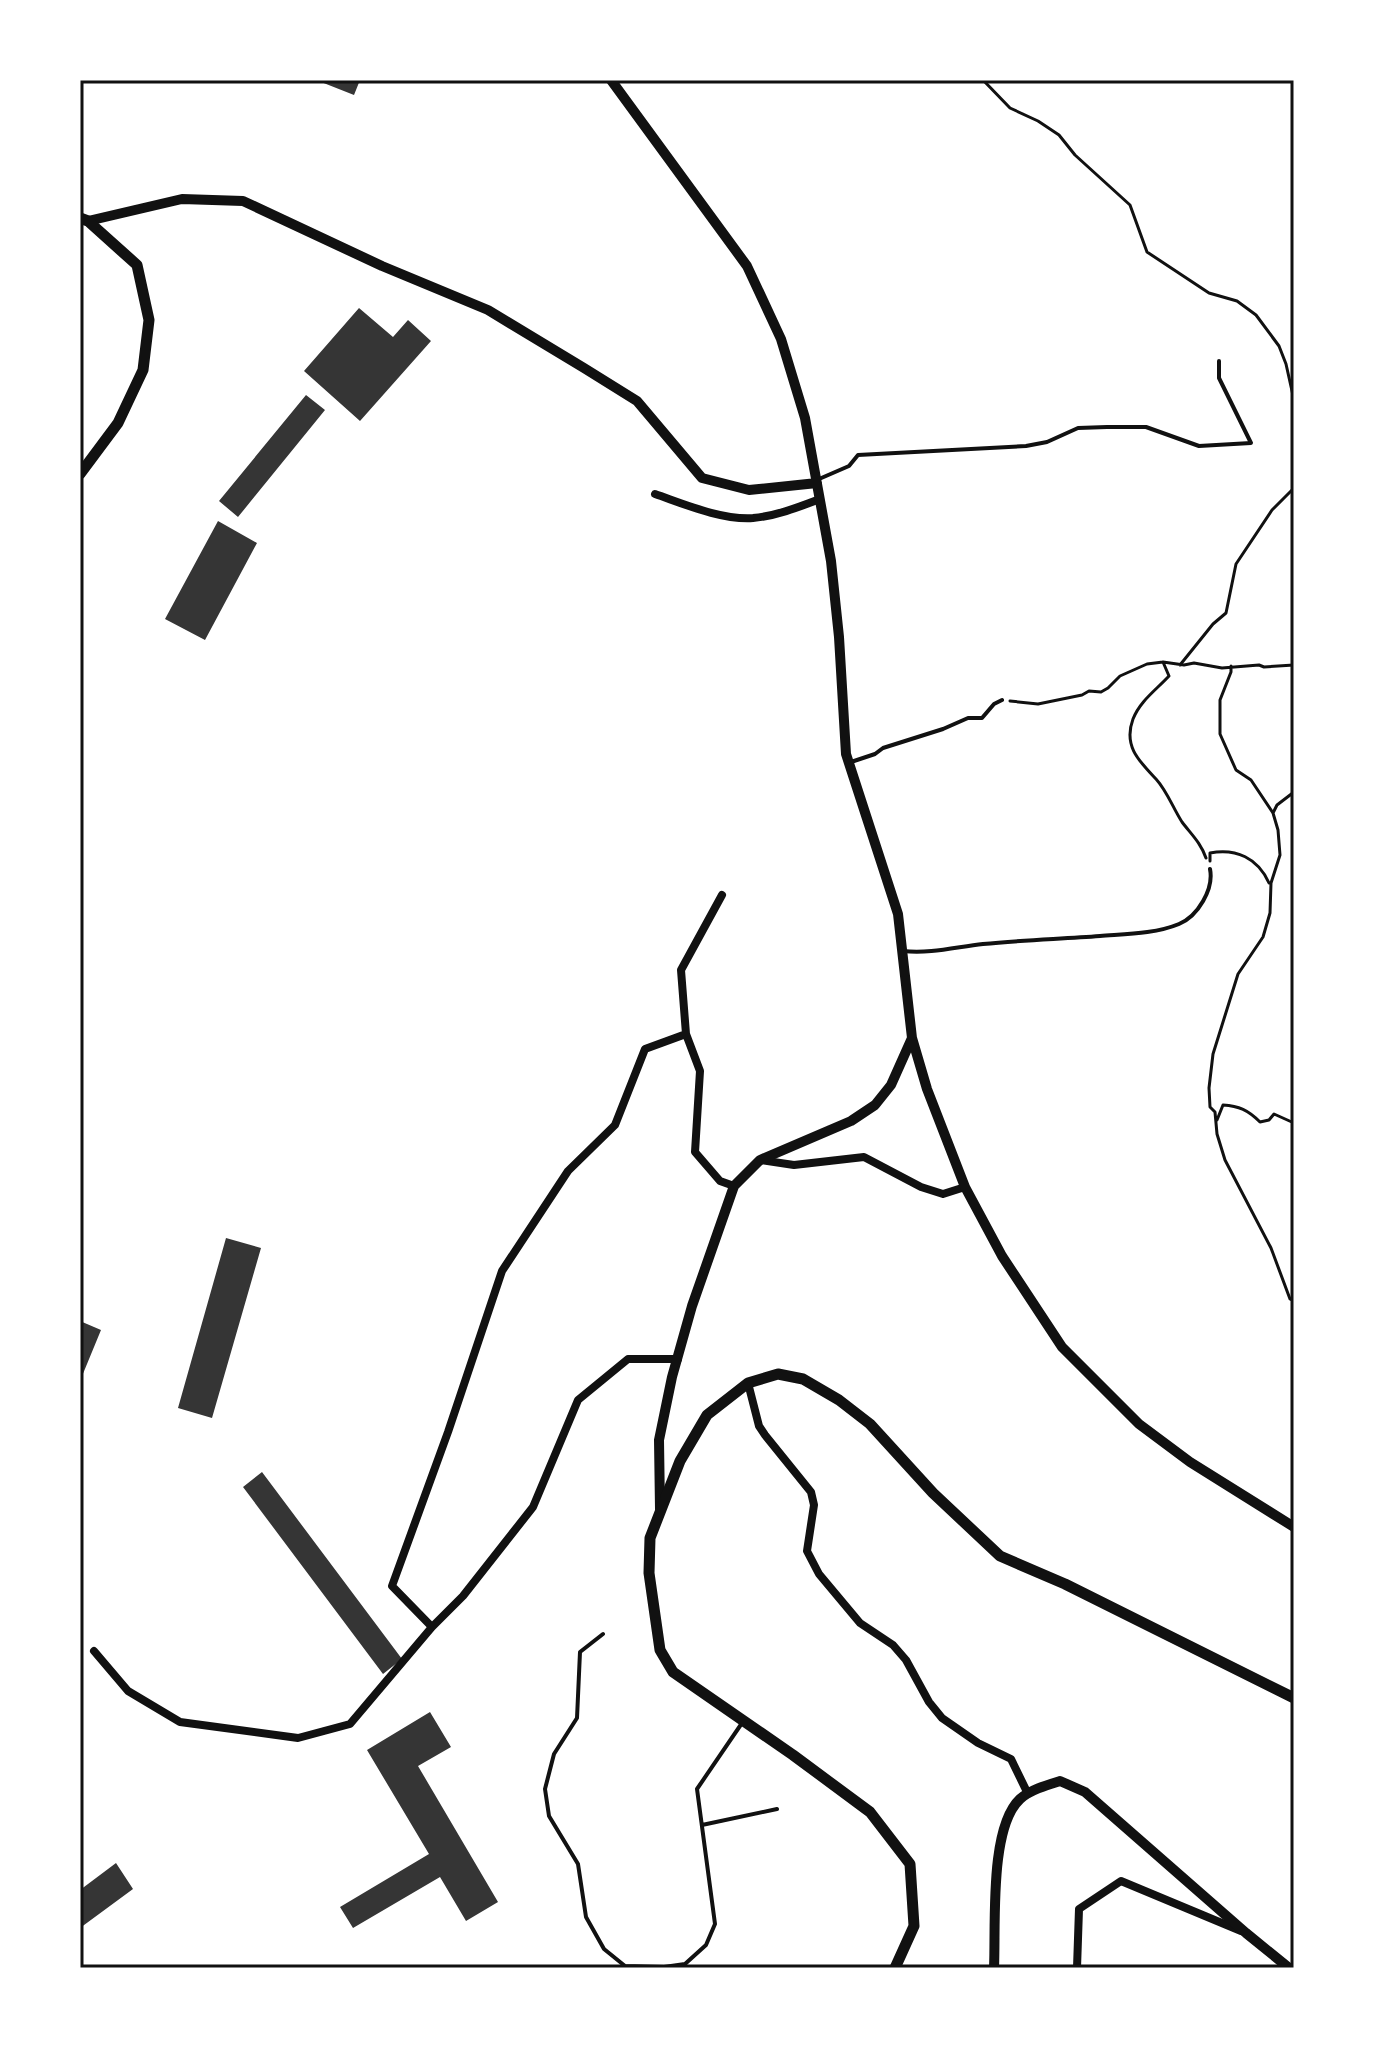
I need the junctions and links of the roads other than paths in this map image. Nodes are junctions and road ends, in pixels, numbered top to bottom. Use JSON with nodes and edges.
{"nodes":[{"id":1,"x":611,"y":80,"type":"edge"},
{"id":2,"x":84,"y":220,"type":"edge"},
{"id":3,"x":1219,"y":361,"type":"dead end"},
{"id":4,"x":80,"y":474,"type":"edge"},
{"id":5,"x":817,"y":481,"type":"junction"},
{"id":6,"x":655,"y":494,"type":"dead end"},
{"id":7,"x":820,"y":499,"type":"junction"},
{"id":8,"x":1002,"y":700,"type":"road end"},
{"id":9,"x":849,"y":763,"type":"junction"},
{"id":10,"x":1210,"y":869,"type":"road end"},
{"id":11,"x":722,"y":895,"type":"dead end"},
{"id":12,"x":901,"y":950,"type":"junction"},
{"id":13,"x":686,"y":1034,"type":"junction"},
{"id":14,"x":912,"y":1038,"type":"junction"},
{"id":15,"x":760,"y":1160,"type":"junction"},
{"id":16,"x":734,"y":1186,"type":"junction"},
{"id":17,"x":965,"y":1187,"type":"junction"},
{"id":18,"x":678,"y":1359,"type":"junction"},
{"id":19,"x":748,"y":1383,"type":"junction"},
{"id":20,"x":660,"y":1509,"type":"junction"},
{"id":21,"x":1294,"y":1527,"type":"edge"},
{"id":22,"x":432,"y":1627,"type":"junction"},
{"id":23,"x":603,"y":1634,"type":"dead end"},
{"id":24,"x":94,"y":1651,"type":"dead end"},
{"id":25,"x":1294,"y":1698,"type":"edge"},
{"id":26,"x":743,"y":1721,"type":"junction"},
{"id":27,"x":1028,"y":1794,"type":"junction"},
{"id":28,"x":777,"y":1809,"type":"dead end"},
{"id":29,"x":702,"y":1825,"type":"junction"},
{"id":30,"x":1246,"y":1933,"type":"junction"},
{"id":31,"x":895,"y":1968,"type":"edge"},
{"id":32,"x":994,"y":1968,"type":"edge"},
{"id":33,"x":1077,"y":1968,"type":"edge"},
{"id":34,"x":1289,"y":1968,"type":"edge"}],
"edges":[{"from":1,"to":5,"type":"street"},
{"from":2,"to":4,"type":"main road"},
{"from":2,"to":5,"type":"street"},
{"from":3,"to":5,"type":"lane"},
{"from":5,"to":7,"type":"street"},
{"from":6,"to":7,"type":"street"},
{"from":7,"to":9,"type":"street"},
{"from":8,"to":9,"type":"lane"},
{"from":9,"to":12,"type":"street"},
{"from":10,"to":12,"type":"lane"},
{"from":11,"to":13,"type":"street"},
{"from":12,"to":14,"type":"street"},
{"from":13,"to":16,"type":"street"},
{"from":13,"to":22,"type":"street"},
{"from":14,"to":15,"type":"street"},
{"from":14,"to":17,"type":"street"},
{"from":15,"to":16,"type":"street"},
{"from":15,"to":17,"type":"street"},
{"from":16,"to":18,"type":"street"},
{"from":17,"to":21,"type":"street"},
{"from":18,"to":20,"type":"street"},
{"from":18,"to":22,"type":"street"},
{"from":19,"to":20,"type":"main road"},
{"from":19,"to":25,"type":"main road"},
{"from":19,"to":27,"type":"street"},
{"from":20,"to":26,"type":"main road"},
{"from":22,"to":24,"type":"street"},
{"from":23,"to":29,"type":"lane"},
{"from":26,"to":29,"type":"lane"},
{"from":26,"to":31,"type":"main road"},
{"from":27,"to":30,"type":"street"},
{"from":27,"to":32,"type":"street"},
{"from":28,"to":29,"type":"lane"},
{"from":30,"to":33,"type":"street"},
{"from":30,"to":34,"type":"street"}]}
